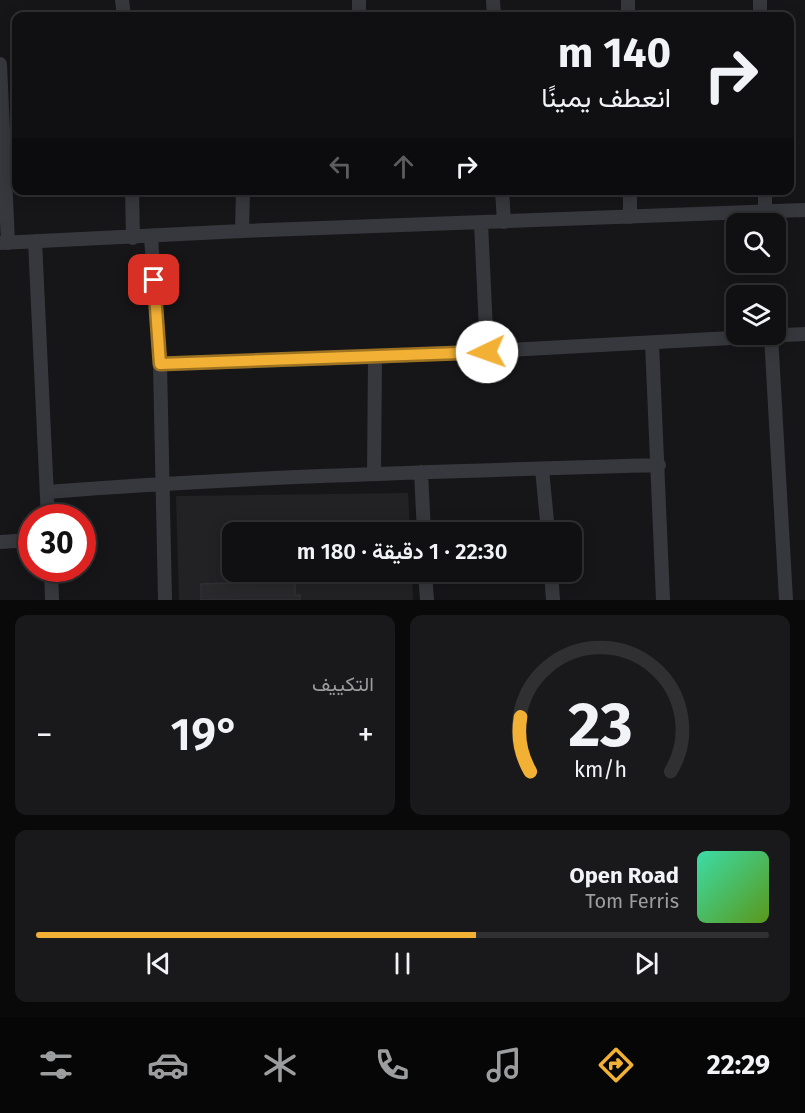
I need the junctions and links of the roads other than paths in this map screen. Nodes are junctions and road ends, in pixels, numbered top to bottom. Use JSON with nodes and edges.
{"nodes":[{"id":1,"x":0,"y":63,"type":"edge"},
{"id":2,"x":1,"y":105,"type":"edge"},
{"id":3,"x":132,"y":195,"type":"edge"},
{"id":4,"x":243,"y":195,"type":"edge"},
{"id":5,"x":502,"y":195,"type":"edge"},
{"id":6,"x":630,"y":195,"type":"edge"},
{"id":7,"x":765,"y":195,"type":"edge"},
{"id":8,"x":805,"y":210,"type":"edge"},
{"id":9,"x":765,"y":211,"type":"junction"},
{"id":10,"x":630,"y":217,"type":"junction"},
{"id":11,"x":504,"y":222,"type":"junction"},
{"id":12,"x":481,"y":223,"type":"junction"},
{"id":13,"x":242,"y":231,"type":"junction"},
{"id":14,"x":151,"y":237,"type":"junction"},
{"id":15,"x":133,"y":238,"type":"junction"},
{"id":16,"x":35,"y":242,"type":"junction"},
{"id":17,"x":4,"y":243,"type":"edge"},
{"id":18,"x":805,"y":334,"type":"edge"},
{"id":19,"x":786,"y":335,"type":"edge"},
{"id":20,"x":726,"y":338,"type":"edge"},
{"id":21,"x":652,"y":343,"type":"junction"},
{"id":22,"x":772,"y":345,"type":"edge"},
{"id":23,"x":487,"y":352,"type":"junction"},
{"id":24,"x":375,"y":357,"type":"junction"},
{"id":25,"x":160,"y":364,"type":"junction"},
{"id":26,"x":659,"y":465,"type":"junction"},
{"id":27,"x":542,"y":469,"type":"junction"},
{"id":28,"x":421,"y":472,"type":"junction"},
{"id":29,"x":375,"y":473,"type":"junction"},
{"id":30,"x":162,"y":483,"type":"junction"},
{"id":31,"x":47,"y":492,"type":"junction"},
{"id":32,"x":47,"y":504,"type":"edge"},
{"id":33,"x":424,"y":522,"type":"edge"},
{"id":34,"x":547,"y":522,"type":"edge"},
{"id":35,"x":18,"y":541,"type":"edge"},
{"id":36,"x":0,"y":542,"type":"edge"},
{"id":37,"x":51,"y":582,"type":"edge"},
{"id":38,"x":426,"y":582,"type":"edge"},
{"id":39,"x":552,"y":582,"type":"edge"},
{"id":40,"x":52,"y":600,"type":"edge"},
{"id":41,"x":165,"y":600,"type":"edge"},
{"id":42,"x":427,"y":600,"type":"edge"},
{"id":43,"x":553,"y":600,"type":"edge"},
{"id":44,"x":663,"y":600,"type":"edge"},
{"id":45,"x":786,"y":600,"type":"edge"}],
"edges":[{"from":1,"to":2,"type":"street"},
{"from":2,"to":17,"type":"street"},
{"from":3,"to":15,"type":"street"},
{"from":4,"to":13,"type":"street"},
{"from":5,"to":11,"type":"street"},
{"from":6,"to":10,"type":"street"},
{"from":7,"to":9,"type":"street"},
{"from":8,"to":9,"type":"street"},
{"from":9,"to":10,"type":"street"},
{"from":10,"to":11,"type":"street"},
{"from":11,"to":12,"type":"street"},
{"from":12,"to":13,"type":"street"},
{"from":12,"to":23,"type":"street"},
{"from":13,"to":14,"type":"street"},
{"from":14,"to":15,"type":"street"},
{"from":14,"to":25,"type":"street"},
{"from":15,"to":16,"type":"street"},
{"from":16,"to":17,"type":"street"},
{"from":16,"to":31,"type":"street"},
{"from":18,"to":19,"type":"street"},
{"from":20,"to":21,"type":"street"},
{"from":21,"to":23,"type":"street"},
{"from":21,"to":26,"type":"street"},
{"from":22,"to":45,"type":"street"},
{"from":23,"to":24,"type":"street"},
{"from":24,"to":25,"type":"street"},
{"from":24,"to":29,"type":"street"},
{"from":25,"to":30,"type":"street"},
{"from":26,"to":27,"type":"street"},
{"from":26,"to":44,"type":"street"},
{"from":27,"to":28,"type":"street"},
{"from":27,"to":34,"type":"street"},
{"from":28,"to":29,"type":"street"},
{"from":28,"to":33,"type":"street"},
{"from":29,"to":30,"type":"street"},
{"from":30,"to":31,"type":"street"},
{"from":30,"to":41,"type":"street"},
{"from":31,"to":32,"type":"street"},
{"from":35,"to":36,"type":"street"},
{"from":37,"to":40,"type":"street"},
{"from":38,"to":42,"type":"street"},
{"from":39,"to":43,"type":"street"}]}
